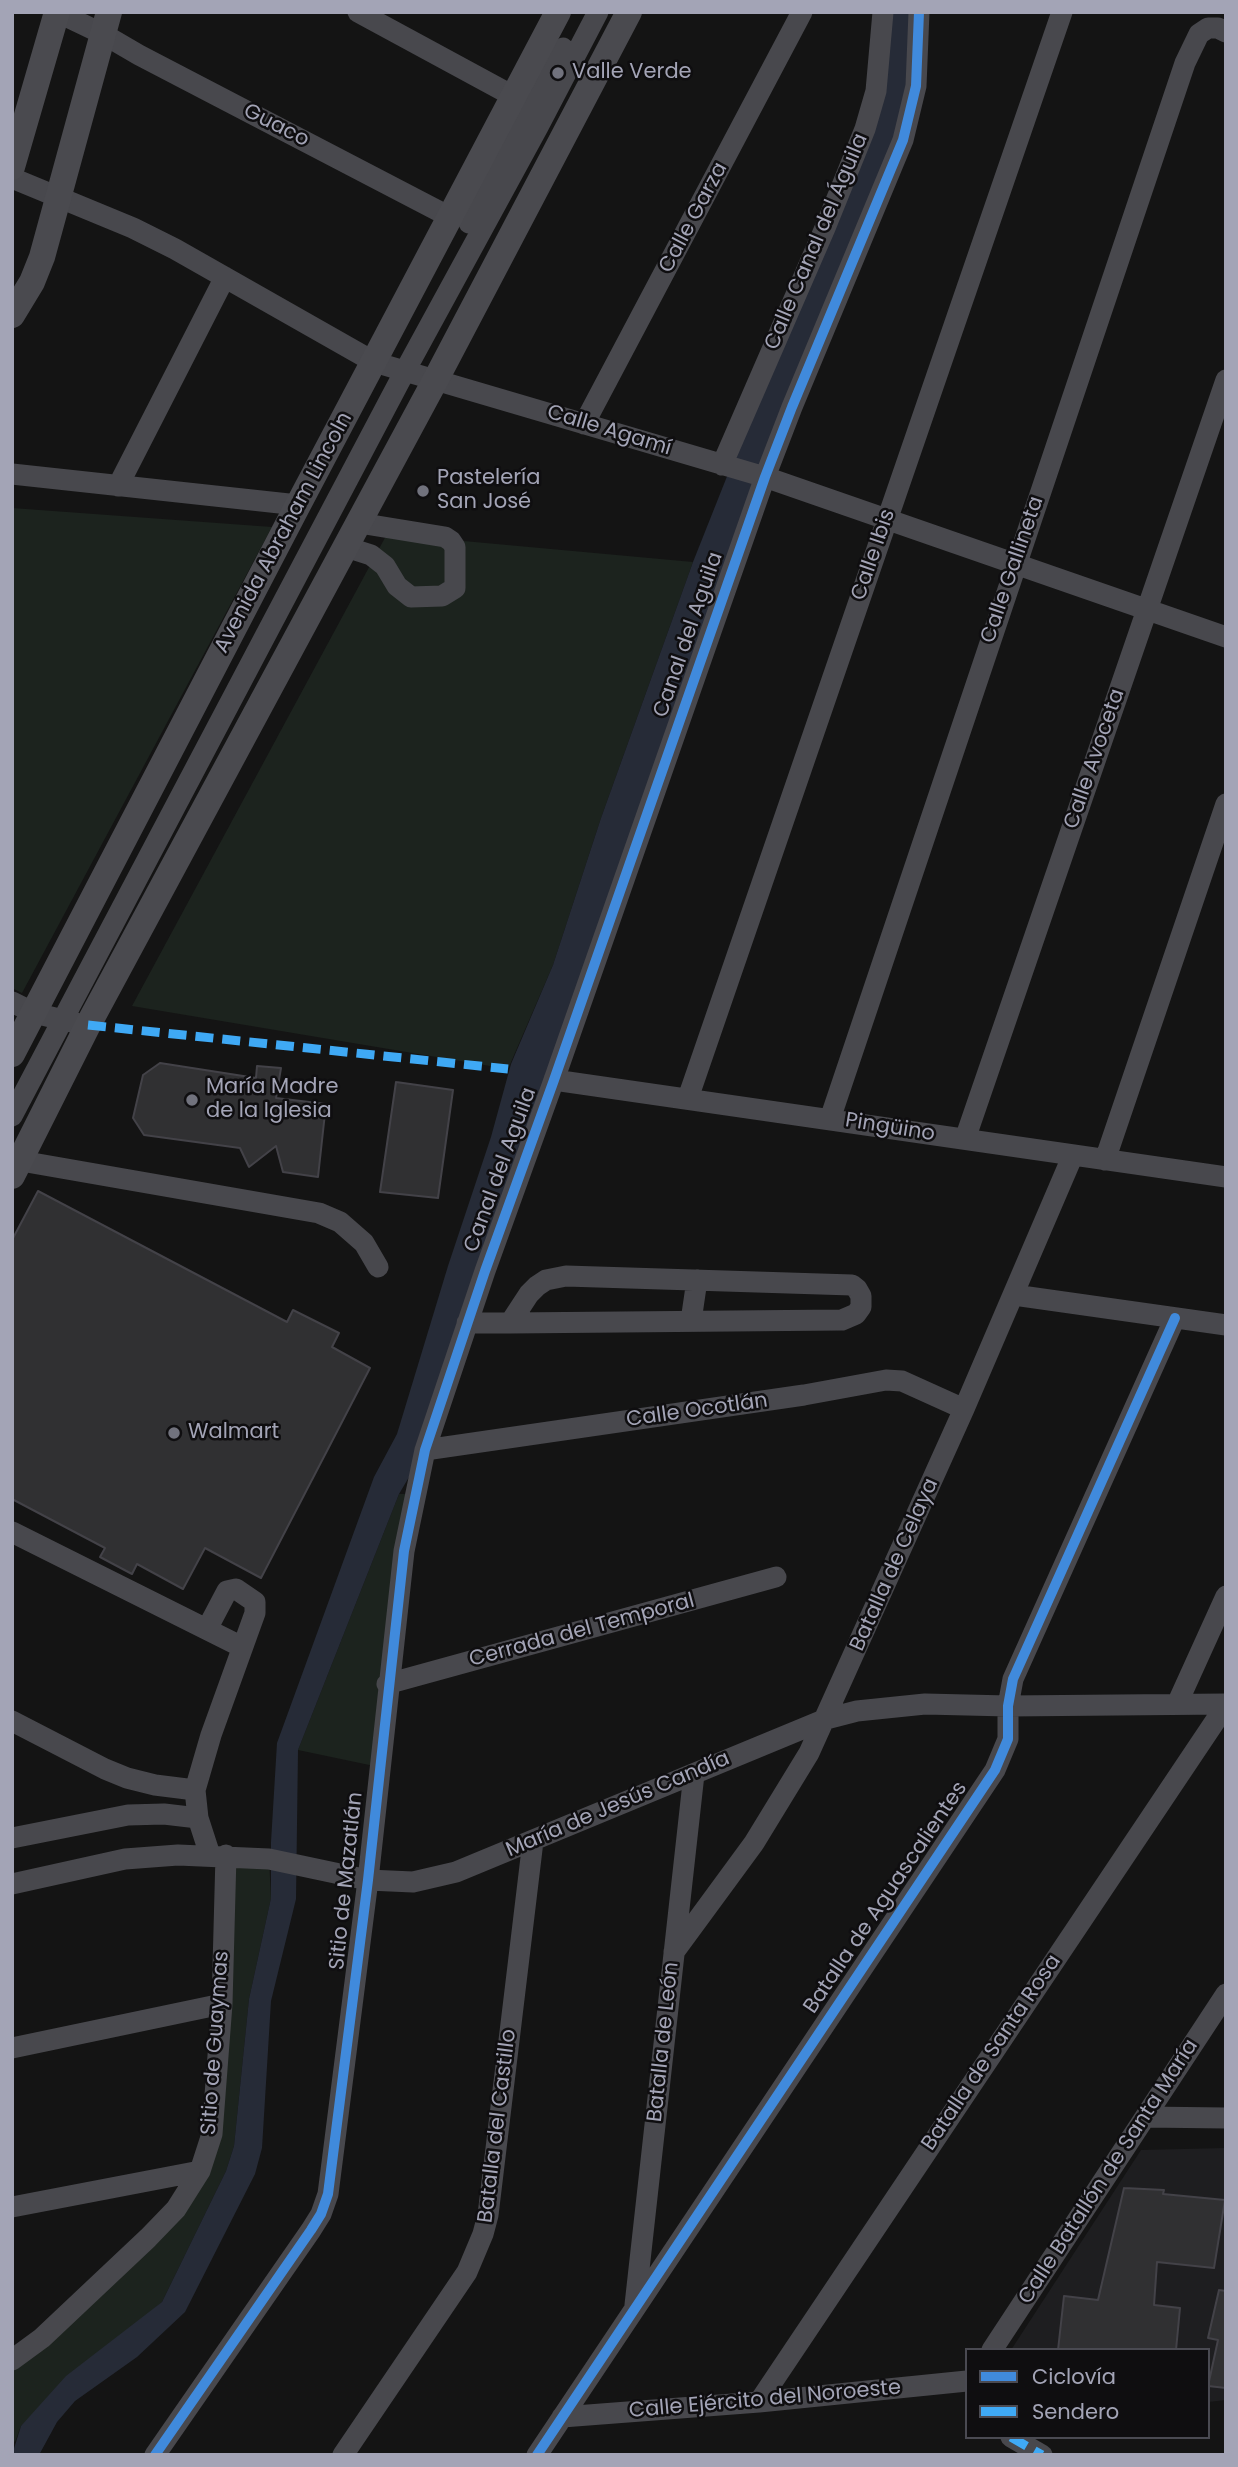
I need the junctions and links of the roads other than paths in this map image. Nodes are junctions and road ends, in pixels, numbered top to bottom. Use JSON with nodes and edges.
{"nodes":[{"id":1,"x":57,"y":12,"type":"edge"},
{"id":2,"x":358,"y":12,"type":"edge"},
{"id":3,"x":558,"y":12,"type":"edge"},
{"id":4,"x":583,"y":12,"type":"edge"},
{"id":5,"x":598,"y":12,"type":"edge"},
{"id":6,"x":629,"y":12,"type":"edge"},
{"id":7,"x":802,"y":12,"type":"edge"},
{"id":8,"x":883,"y":12,"type":"edge"},
{"id":9,"x":919,"y":12,"type":"edge"},
{"id":10,"x":1062,"y":12,"type":"edge"},
{"id":11,"x":106,"y":23,"type":"edge"},
{"id":12,"x":1214,"y":25,"type":"edge"},
{"id":13,"x":513,"y":96,"type":"junction"},
{"id":14,"x":12,"y":167,"type":"edge"},
{"id":15,"x":12,"y":178,"type":"edge"},
{"id":16,"x":59,"y":197,"type":"junction"},
{"id":17,"x":450,"y":217,"type":"junction"},
{"id":18,"x":225,"y":277,"type":"junction"},
{"id":19,"x":12,"y":315,"type":"edge"},
{"id":20,"x":391,"y":367,"type":"junction"},
{"id":21,"x":436,"y":379,"type":"junction"},
{"id":22,"x":1226,"y":380,"type":"edge"},
{"id":23,"x":584,"y":424,"type":"junction"},
{"id":24,"x":726,"y":466,"type":"junction"},
{"id":25,"x":12,"y":474,"type":"edge"},
{"id":26,"x":760,"y":475,"type":"junction"},
{"id":27,"x":118,"y":486,"type":"junction"},
{"id":28,"x":298,"y":505,"type":"junction"},
{"id":29,"x":886,"y":520,"type":"junction"},
{"id":30,"x":359,"y":523,"type":"junction"},
{"id":31,"x":346,"y":547,"type":"junction"},
{"id":32,"x":1015,"y":564,"type":"junction"},
{"id":33,"x":1146,"y":610,"type":"junction"},
{"id":34,"x":1226,"y":637,"type":"edge"},
{"id":35,"x":1226,"y":804,"type":"edge"},
{"id":36,"x":39,"y":1013,"type":"edge"},
{"id":37,"x":88,"y":1025,"type":"junction"},
{"id":38,"x":12,"y":1054,"type":"edge"},
{"id":39,"x":554,"y":1080,"type":"junction"},
{"id":40,"x":12,"y":1087,"type":"edge"},
{"id":41,"x":688,"y":1098,"type":"junction"},
{"id":42,"x":12,"y":1116,"type":"edge"},
{"id":43,"x":830,"y":1119,"type":"junction"},
{"id":44,"x":965,"y":1139,"type":"junction"},
{"id":45,"x":1073,"y":1155,"type":"junction"},
{"id":46,"x":1105,"y":1160,"type":"junction"},
{"id":47,"x":16,"y":1168,"type":"edge"},
{"id":48,"x":1226,"y":1177,"type":"edge"},
{"id":49,"x":378,"y":1267,"type":"dead end"},
{"id":50,"x":485,"y":1271,"type":"joint"},
{"id":51,"x":697,"y":1280,"type":"junction"},
{"id":52,"x":1014,"y":1295,"type":"junction"},
{"id":53,"x":1175,"y":1318,"type":"junction"},
{"id":54,"x":691,"y":1321,"type":"junction"},
{"id":55,"x":467,"y":1323,"type":"junction"},
{"id":56,"x":510,"y":1323,"type":"junction"},
{"id":57,"x":1226,"y":1325,"type":"edge"},
{"id":58,"x":964,"y":1409,"type":"junction"},
{"id":59,"x":425,"y":1450,"type":"junction"},
{"id":60,"x":12,"y":1532,"type":"edge"},
{"id":61,"x":776,"y":1577,"type":"dead end"},
{"id":62,"x":1226,"y":1596,"type":"edge"},
{"id":63,"x":207,"y":1629,"type":"junction"},
{"id":64,"x":242,"y":1647,"type":"junction"},
{"id":65,"x":387,"y":1684,"type":"junction"},
{"id":66,"x":1177,"y":1704,"type":"junction"},
{"id":67,"x":1226,"y":1704,"type":"edge"},
{"id":68,"x":1008,"y":1706,"type":"junction"},
{"id":69,"x":826,"y":1719,"type":"junction"},
{"id":70,"x":12,"y":1721,"type":"edge"},
{"id":71,"x":694,"y":1774,"type":"junction"},
{"id":72,"x":195,"y":1790,"type":"junction"},
{"id":73,"x":198,"y":1818,"type":"junction"},
{"id":74,"x":12,"y":1838,"type":"edge"},
{"id":75,"x":533,"y":1841,"type":"junction"},
{"id":76,"x":218,"y":1855,"type":"junction"},
{"id":77,"x":368,"y":1880,"type":"junction"},
{"id":78,"x":14,"y":1886,"type":"edge"},
{"id":79,"x":674,"y":1952,"type":"junction"},
{"id":80,"x":1226,"y":1994,"type":"edge"},
{"id":81,"x":222,"y":2004,"type":"junction"},
{"id":82,"x":12,"y":2048,"type":"edge"},
{"id":83,"x":1145,"y":2117,"type":"junction"},
{"id":84,"x":1226,"y":2118,"type":"edge"},
{"id":85,"x":200,"y":2171,"type":"junction"},
{"id":86,"x":12,"y":2207,"type":"edge"},
{"id":87,"x":634,"y":2310,"type":"junction"},
{"id":88,"x":993,"y":2348,"type":"edge"},
{"id":89,"x":12,"y":2360,"type":"edge"},
{"id":90,"x":965,"y":2381,"type":"edge"},
{"id":91,"x":759,"y":2402,"type":"junction"},
{"id":92,"x":562,"y":2417,"type":"junction"},
{"id":93,"x":1014,"y":2439,"type":"edge"},
{"id":94,"x":156,"y":2455,"type":"edge"},
{"id":95,"x":343,"y":2455,"type":"edge"},
{"id":96,"x":537,"y":2455,"type":"edge"},
{"id":97,"x":1042,"y":2455,"type":"edge"}],
"edges":[{"from":1,"to":11,"type":"street","name":"Guaco"},
{"from":1,"to":14,"type":"main road"},
{"from":2,"to":13,"type":"street"},
{"from":3,"to":13,"type":"main road","name":"Avenida Abraham Lincoln"},
{"from":4,"to":20,"type":"street"},
{"from":5,"to":20,"type":"street"},
{"from":6,"to":21,"type":"main road"},
{"from":7,"to":23,"type":"street","name":"Calle Garza"},
{"from":8,"to":24,"type":"street","name":"Calle Canal del Águila"},
{"from":9,"to":26,"type":"street","name":"Canal del Aguila"},
{"from":10,"to":29,"type":"street","name":"Calle Ibis"},
{"from":11,"to":16,"type":"main road"},
{"from":11,"to":17,"type":"street","name":"Guaco"},
{"from":12,"to":32,"type":"street","name":"Calle Gallineta"},
{"from":13,"to":17,"type":"main road","name":"Avenida Abraham Lincoln"},
{"from":15,"to":16,"type":"street","name":"Calle Agamí"},
{"from":16,"to":18,"type":"street","name":"Calle Agamí"},
{"from":16,"to":19,"type":"main road"},
{"from":17,"to":20,"type":"main road","name":"Avenida Abraham Lincoln"},
{"from":18,"to":20,"type":"street","name":"Calle Agamí"},
{"from":18,"to":27,"type":"street"},
{"from":20,"to":21,"type":"street","name":"Calle Agamí"},
{"from":20,"to":28,"type":"main road","name":"Avenida Abraham Lincoln"},
{"from":20,"to":36,"type":"street"},
{"from":21,"to":23,"type":"street","name":"Calle Agamí"},
{"from":21,"to":30,"type":"main road"},
{"from":22,"to":33,"type":"street","name":"Calle Avoceta"},
{"from":23,"to":24,"type":"street","name":"Calle Agamí"},
{"from":24,"to":26,"type":"street","name":"Calle Agamí"},
{"from":25,"to":27,"type":"street"},
{"from":26,"to":29,"type":"street","name":"Calle Agamí"},
{"from":26,"to":39,"type":"street","name":"Canal del Aguila"},
{"from":27,"to":28,"type":"street"},
{"from":28,"to":36,"type":"main road","name":"Avenida Abraham Lincoln"},
{"from":29,"to":32,"type":"street","name":"Calle Agamí"},
{"from":29,"to":41,"type":"street","name":"Calle Ibis"},
{"from":30,"to":31,"type":"main road"},
{"from":30,"to":31,"type":"street"},
{"from":31,"to":37,"type":"main road"},
{"from":32,"to":33,"type":"street","name":"Calle Agamí"},
{"from":32,"to":43,"type":"street","name":"Calle Gallineta"},
{"from":33,"to":34,"type":"street","name":"Calle Agamí"},
{"from":33,"to":44,"type":"street","name":"Calle Avoceta"},
{"from":35,"to":46,"type":"street"},
{"from":36,"to":37,"type":"street"},
{"from":36,"to":38,"type":"main road","name":"Avenida Abraham Lincoln"},
{"from":36,"to":40,"type":"street"},
{"from":36,"to":42,"type":"street"},
{"from":37,"to":47,"type":"main road"},
{"from":39,"to":41,"type":"street","name":"Pingüino"},
{"from":39,"to":50,"type":"street","name":"Canal del Aguila"},
{"from":41,"to":43,"type":"street","name":"Pingüino"},
{"from":43,"to":44,"type":"street","name":"Pingüino"},
{"from":44,"to":45,"type":"street","name":"Pingüino"},
{"from":45,"to":46,"type":"street","name":"Pingüino"},
{"from":45,"to":52,"type":"street","name":"Batalla de Celaya"},
{"from":46,"to":48,"type":"street","name":"Pingüino"},
{"from":47,"to":49,"type":"street"},
{"from":50,"to":55,"type":"street","name":"Sitio de Mazatlán"},
{"from":51,"to":54,"type":"street"},
{"from":51,"to":54,"type":"street"},
{"from":51,"to":56,"type":"street"},
{"from":52,"to":53,"type":"street"},
{"from":52,"to":58,"type":"street","name":"Batalla de Celaya"},
{"from":53,"to":57,"type":"street"},
{"from":53,"to":68,"type":"street","name":"Batalla de Aguascalientes"},
{"from":54,"to":56,"type":"street"},
{"from":55,"to":56,"type":"street"},
{"from":55,"to":59,"type":"street","name":"Sitio de Mazatlán"},
{"from":58,"to":59,"type":"street","name":"Calle Ocotlán"},
{"from":58,"to":69,"type":"street","name":"Batalla de Celaya"},
{"from":59,"to":65,"type":"street","name":"Sitio de Mazatlán"},
{"from":60,"to":63,"type":"street"},
{"from":61,"to":65,"type":"street","name":"Cerrada del Temporal"},
{"from":62,"to":66,"type":"street"},
{"from":63,"to":64,"type":"street"},
{"from":63,"to":64,"type":"street"},
{"from":64,"to":72,"type":"street"},
{"from":65,"to":77,"type":"street","name":"Sitio de Mazatlán"},
{"from":66,"to":67,"type":"street","name":"María de Jesús Candía"},
{"from":66,"to":68,"type":"street","name":"María de Jesús Candía"},
{"from":67,"to":91,"type":"street","name":"Batalla de Santa Rosa"},
{"from":68,"to":69,"type":"street","name":"María de Jesús Candía"},
{"from":68,"to":87,"type":"street","name":"Batalla de Aguascalientes"},
{"from":69,"to":71,"type":"street","name":"María de Jesús Candía"},
{"from":69,"to":79,"type":"street","name":"Batalla de Celaya"},
{"from":70,"to":72,"type":"street"},
{"from":71,"to":75,"type":"street","name":"María de Jesús Candía"},
{"from":71,"to":79,"type":"street","name":"Batalla de León"},
{"from":72,"to":73,"type":"street","name":"Sitio de Guaymas"},
{"from":73,"to":74,"type":"street"},
{"from":73,"to":76,"type":"street","name":"Sitio de Guaymas"},
{"from":75,"to":77,"type":"street","name":"María de Jesús Candía"},
{"from":75,"to":95,"type":"street","name":"Batalla del Castillo"},
{"from":76,"to":77,"type":"street","name":"María de Jesús Candía"},
{"from":76,"to":78,"type":"street","name":"María de Jesús Candía"},
{"from":76,"to":81,"type":"street","name":"Sitio de Guaymas"},
{"from":77,"to":94,"type":"street","name":"Sitio de Mazatlán"},
{"from":79,"to":87,"type":"street","name":"Batalla de León"},
{"from":80,"to":83,"type":"street","name":"Calle Batallón de Santa María"},
{"from":81,"to":82,"type":"street"},
{"from":81,"to":85,"type":"street","name":"Sitio de Guaymas"},
{"from":83,"to":84,"type":"street"},
{"from":83,"to":88,"type":"street","name":"Calle Batallón de Santa María"},
{"from":85,"to":86,"type":"street"},
{"from":85,"to":89,"type":"street","name":"Sitio de Guaymas"},
{"from":87,"to":92,"type":"street","name":"Batalla de Aguascalientes"},
{"from":90,"to":91,"type":"street","name":"Calle Ejército del Noroeste"},
{"from":91,"to":92,"type":"street","name":"Calle Ejército del Noroeste"},
{"from":92,"to":96,"type":"street","name":"Batalla de Aguascalientes"},
{"from":93,"to":97,"type":"street"}]}
